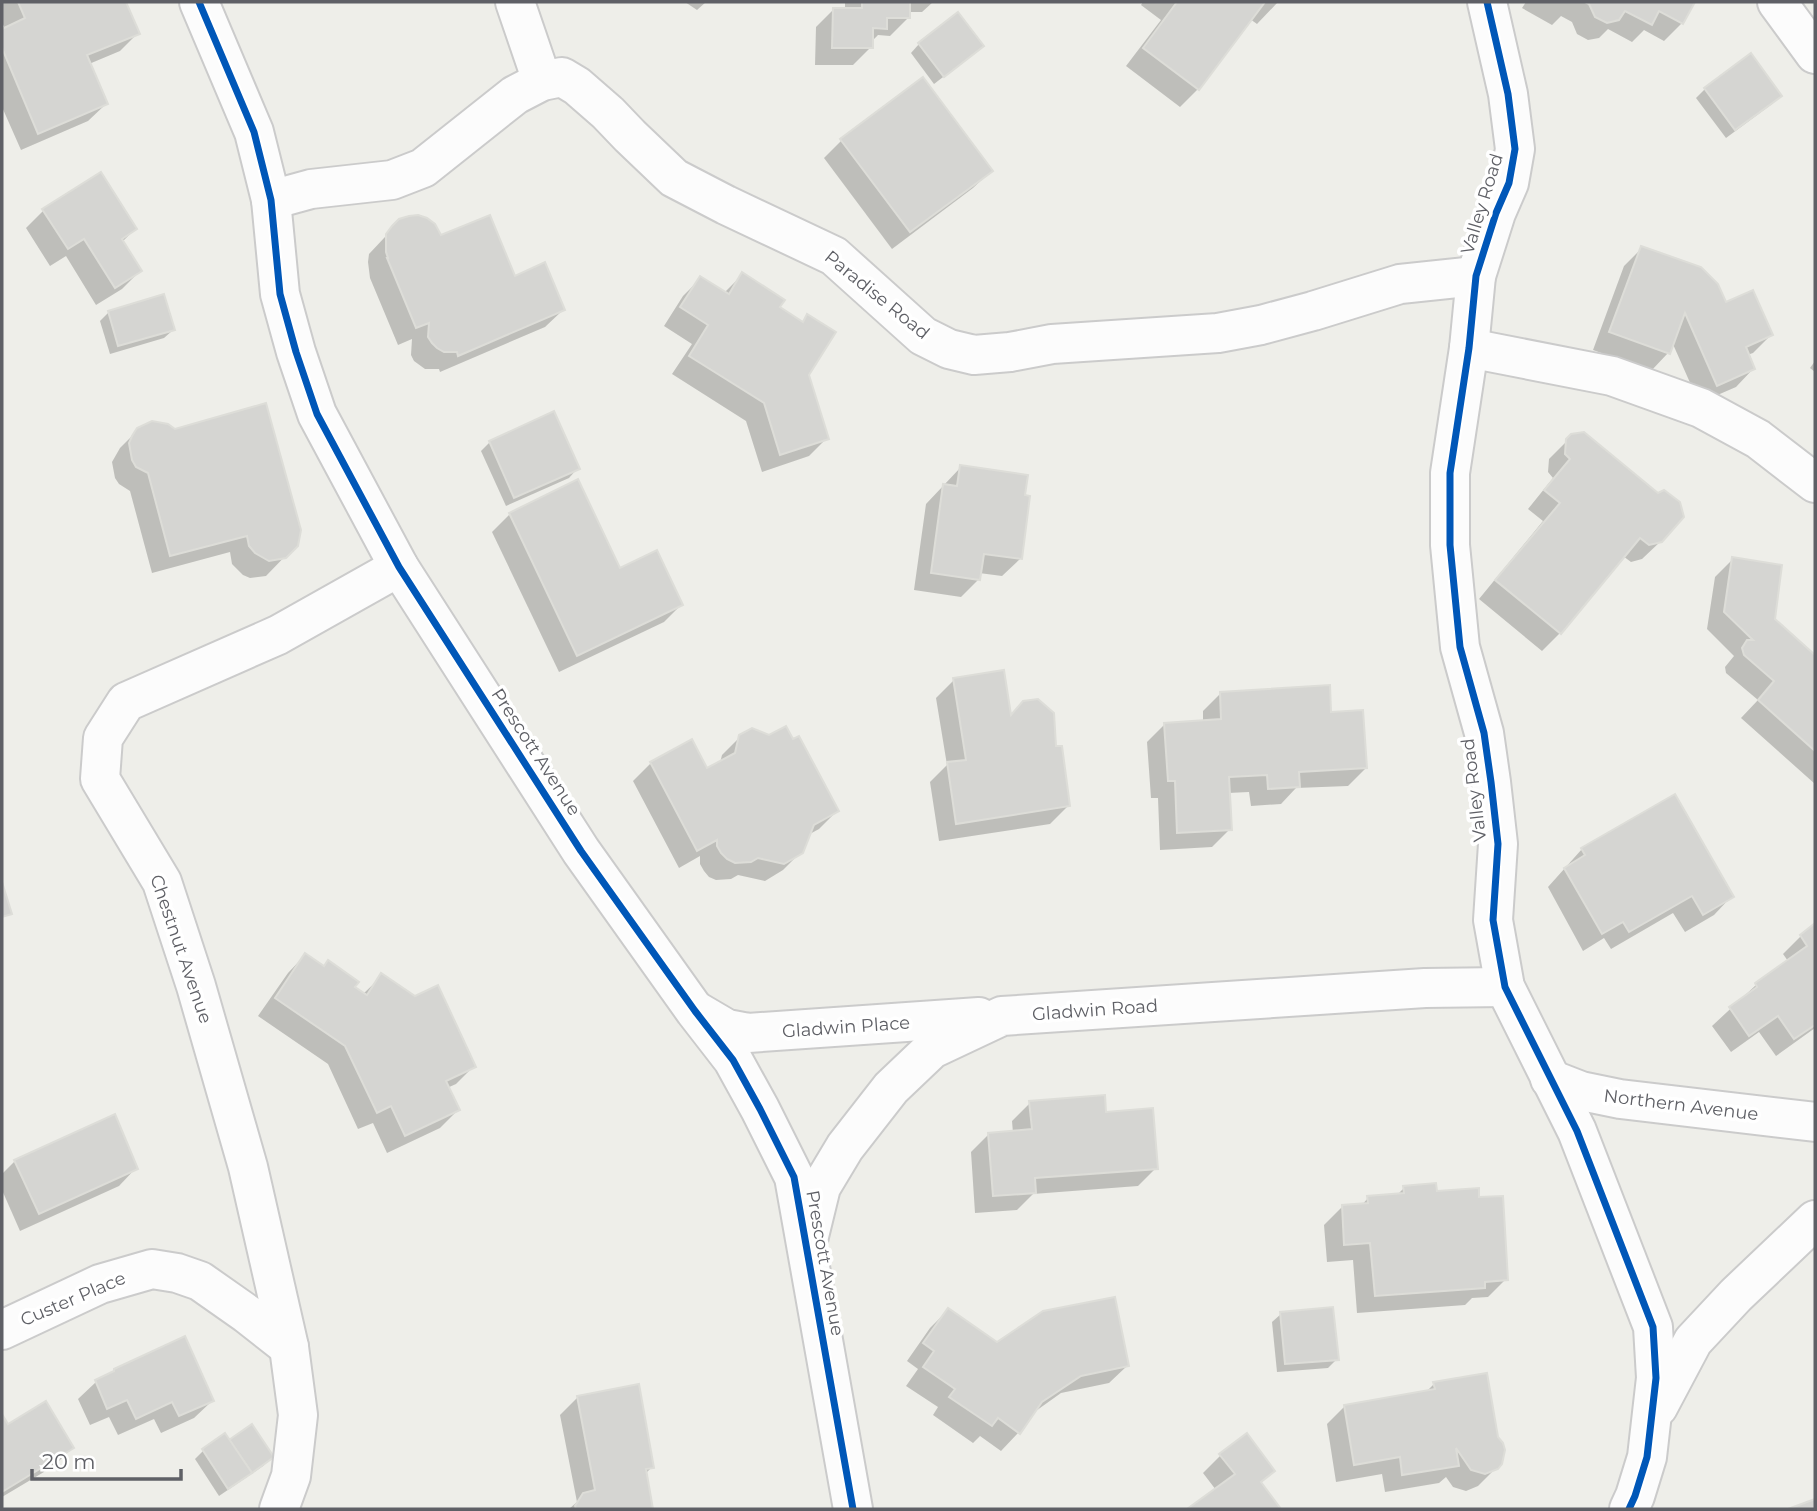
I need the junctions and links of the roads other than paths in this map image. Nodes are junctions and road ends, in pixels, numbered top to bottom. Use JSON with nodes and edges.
{"nodes":[{"id":1,"x":199,"y":2,"type":"edge"},
{"id":2,"x":515,"y":2,"type":"edge"},
{"id":3,"x":1487,"y":2,"type":"edge"},
{"id":4,"x":1777,"y":2,"type":"edge"},
{"id":5,"x":1815,"y":54,"type":"edge"},
{"id":6,"x":542,"y":80,"type":"junction"},
{"id":7,"x":271,"y":200,"type":"junction"},
{"id":8,"x":1476,"y":276,"type":"junction"},
{"id":9,"x":1469,"y":348,"type":"junction"},
{"id":10,"x":1815,"y":483,"type":"edge"},
{"id":11,"x":399,"y":567,"type":"junction"},
{"id":12,"x":1505,"y":987,"type":"junction"},
{"id":13,"x":695,"y":1011,"type":"junction"},
{"id":14,"x":1002,"y":1016,"type":"junction"},
{"id":15,"x":1550,"y":1079,"type":"junction"},
{"id":16,"x":1815,"y":1122,"type":"edge"},
{"id":17,"x":1815,"y":1220,"type":"edge"},
{"id":18,"x":806,"y":1247,"type":"junction"},
{"id":19,"x":2,"y":1330,"type":"edge"},
{"id":20,"x":289,"y":1347,"type":"junction"},
{"id":21,"x":1650,"y":1422,"type":"junction"},
{"id":22,"x":279,"y":1509,"type":"edge"},
{"id":23,"x":853,"y":1509,"type":"edge"},
{"id":24,"x":1629,"y":1509,"type":"edge"}],
"edges":[{"from":1,"to":7,"type":"street","name":"Prescott Avenue"},
{"from":2,"to":6,"type":"street"},
{"from":3,"to":8,"type":"street","name":"Valley Road"},
{"from":4,"to":5,"type":"street"},
{"from":6,"to":7,"type":"street"},
{"from":6,"to":8,"type":"street","name":"Paradise Road"},
{"from":7,"to":11,"type":"street","name":"Prescott Avenue"},
{"from":8,"to":9,"type":"street","name":"Valley Road"},
{"from":9,"to":10,"type":"street"},
{"from":9,"to":12,"type":"street","name":"Valley Road"},
{"from":11,"to":13,"type":"street","name":"Prescott Avenue"},
{"from":11,"to":20,"type":"street","name":"Chestnut Avenue"},
{"from":12,"to":14,"type":"street","name":"Gladwin Road"},
{"from":12,"to":15,"type":"street","name":"Valley Road"},
{"from":13,"to":14,"type":"street","name":"Gladwin Place"},
{"from":13,"to":18,"type":"street","name":"Prescott Avenue"},
{"from":14,"to":18,"type":"street","name":"Gladwin Road"},
{"from":15,"to":16,"type":"street","name":"Northern Avenue"},
{"from":15,"to":21,"type":"street","name":"Valley Road"},
{"from":17,"to":21,"type":"street"},
{"from":18,"to":23,"type":"street","name":"Prescott Avenue"},
{"from":19,"to":20,"type":"street","name":"Custer Place"},
{"from":20,"to":22,"type":"street","name":"Chestnut Avenue"},
{"from":21,"to":24,"type":"street","name":"Valley Road"}]}
